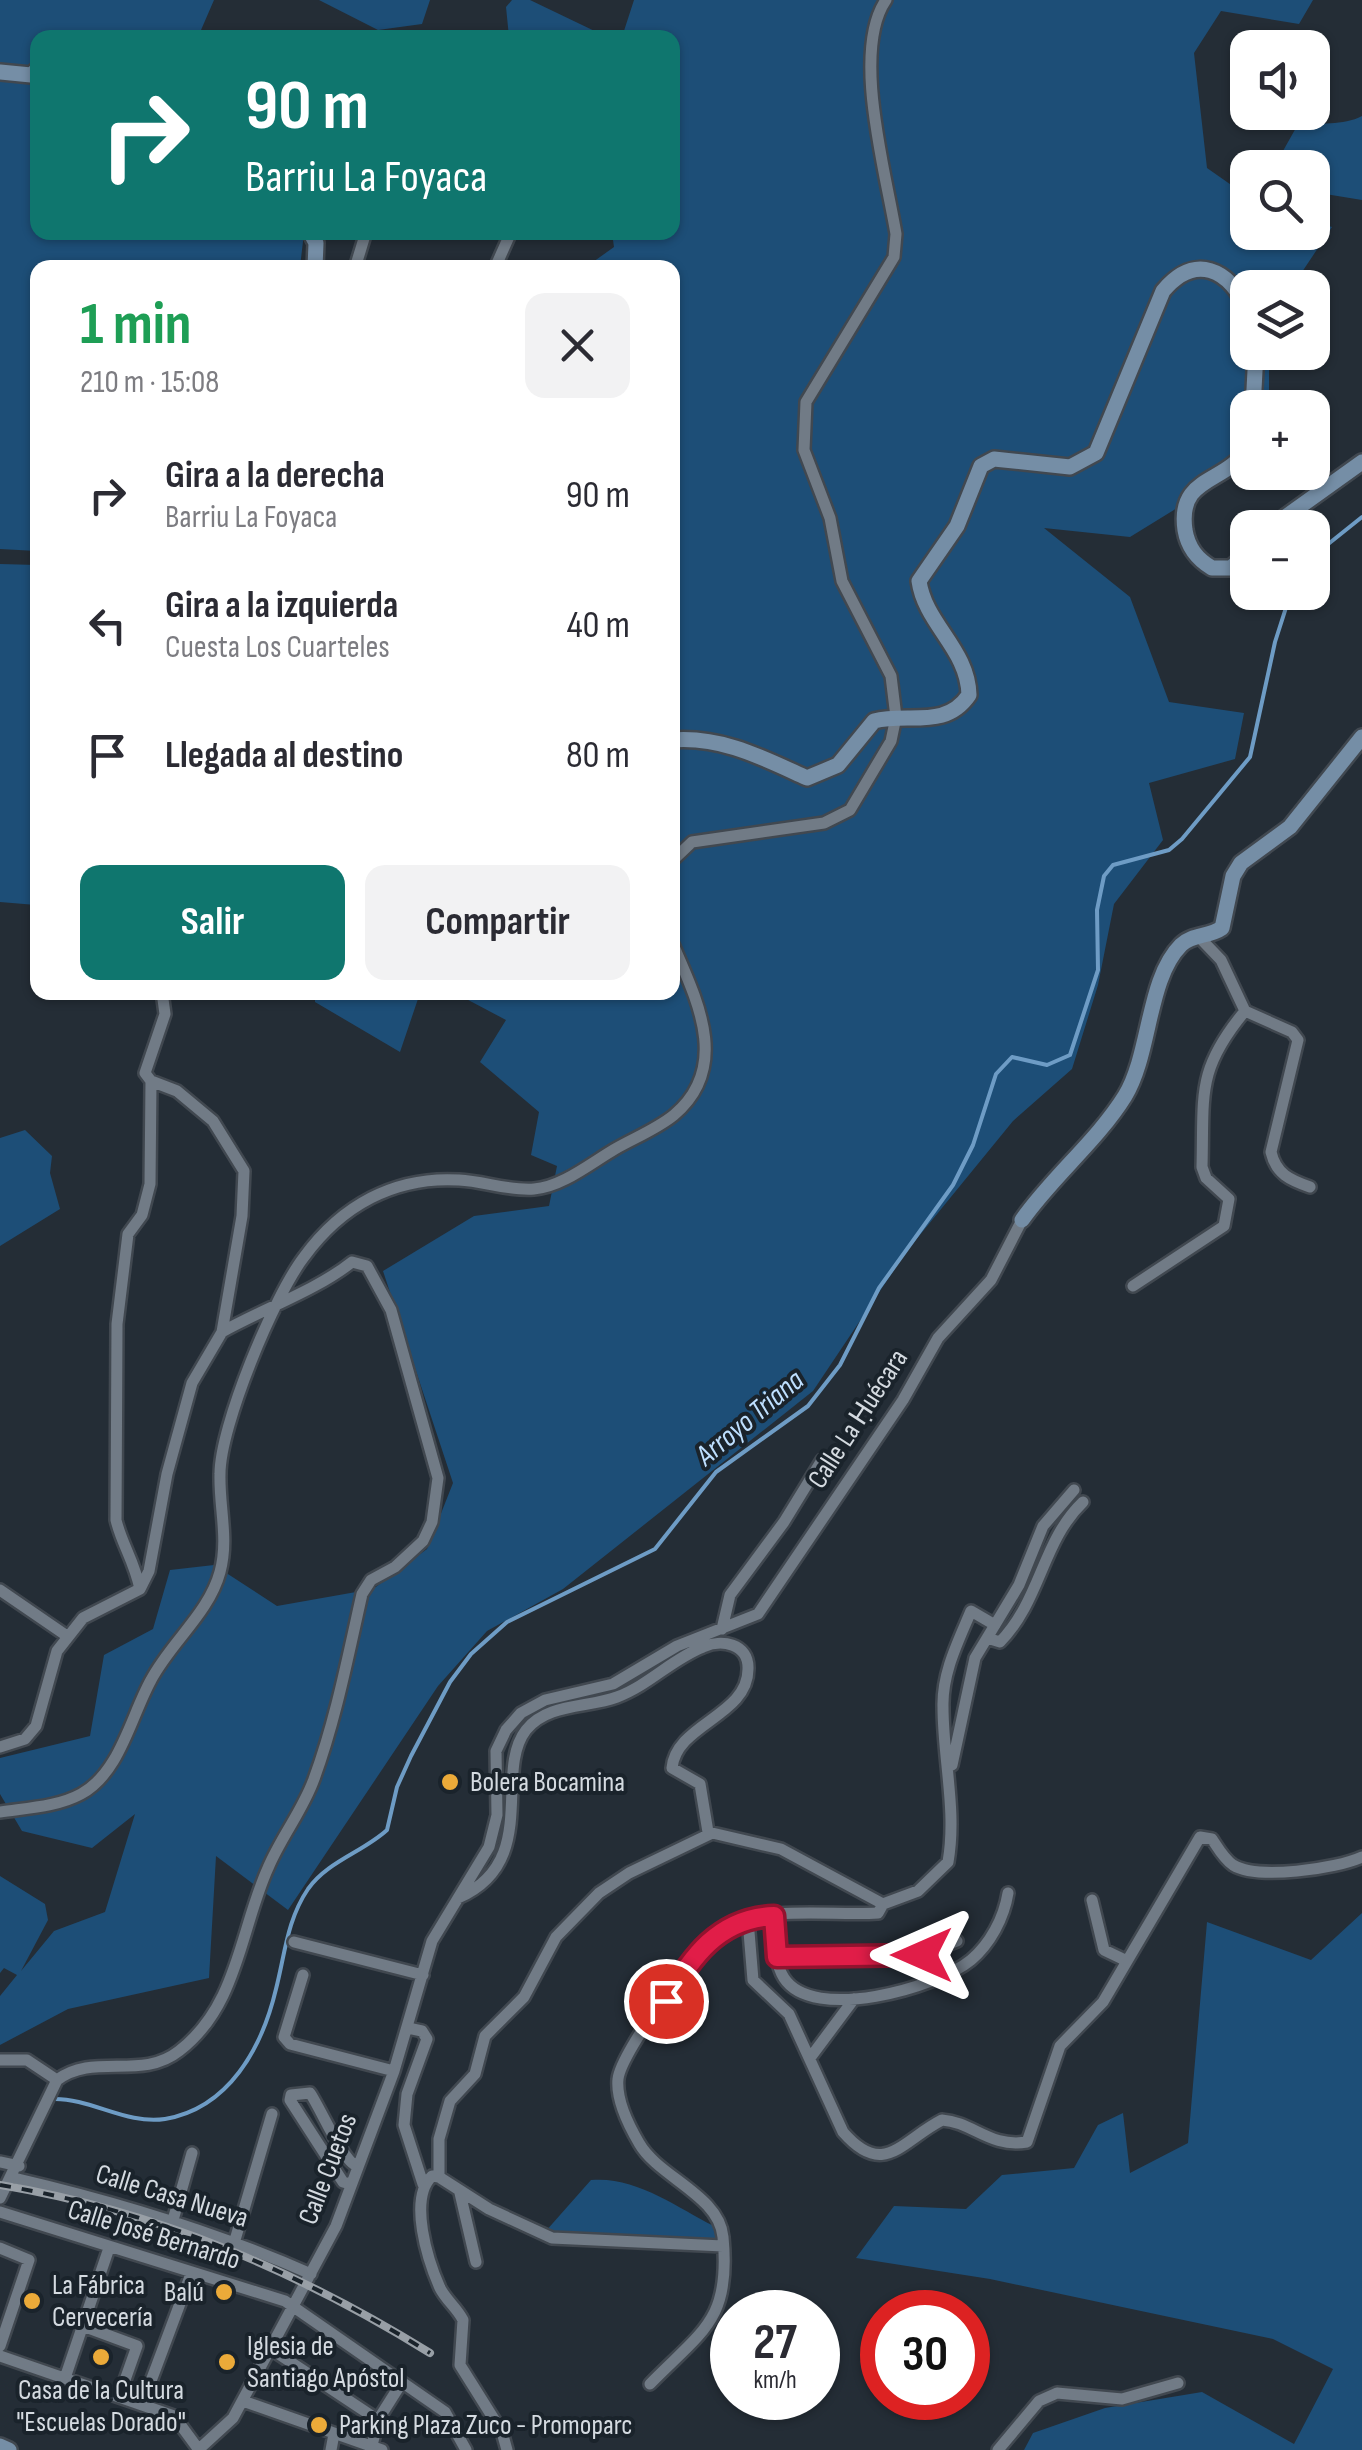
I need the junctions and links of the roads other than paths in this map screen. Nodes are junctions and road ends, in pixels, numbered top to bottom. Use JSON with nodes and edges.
{"nodes":[{"id":1,"x":886,"y":0,"type":"edge"},
{"id":2,"x":0,"y":72,"type":"edge"},
{"id":3,"x":30,"y":74,"type":"edge"},
{"id":4,"x":1230,"y":283,"type":"edge"},
{"id":5,"x":1362,"y":462,"type":"edge"},
{"id":6,"x":1230,"y":466,"type":"edge"},
{"id":7,"x":1295,"y":510,"type":"edge"},
{"id":8,"x":1230,"y":568,"type":"edge"},
{"id":9,"x":896,"y":717,"type":"junction"},
{"id":10,"x":1362,"y":737,"type":"edge"},
{"id":11,"x":680,"y":739,"type":"edge"},
{"id":12,"x":680,"y":853,"type":"edge"},
{"id":13,"x":1198,"y":936,"type":"junction"},
{"id":14,"x":680,"y":961,"type":"edge"},
{"id":15,"x":163,"y":1000,"type":"edge"},
{"id":16,"x":1245,"y":1011,"type":"junction"},
{"id":17,"x":151,"y":1081,"type":"junction"},
{"id":18,"x":1310,"y":1186,"type":"dead end"},
{"id":19,"x":1022,"y":1220,"type":"joint"},
{"id":20,"x":1133,"y":1286,"type":"dead end"},
{"id":21,"x":282,"y":1298,"type":"junction"},
{"id":22,"x":222,"y":1332,"type":"junction"},
{"id":23,"x":822,"y":1460,"type":"dead end"},
{"id":24,"x":1074,"y":1490,"type":"dead end"},
{"id":25,"x":1083,"y":1502,"type":"dead end"},
{"id":26,"x":140,"y":1588,"type":"junction"},
{"id":27,"x":0,"y":1590,"type":"edge"},
{"id":28,"x":995,"y":1625,"type":"junction"},
{"id":29,"x":722,"y":1628,"type":"junction"},
{"id":30,"x":67,"y":1636,"type":"junction"},
{"id":31,"x":987,"y":1638,"type":"junction"},
{"id":32,"x":0,"y":1747,"type":"edge"},
{"id":33,"x":949,"y":1778,"type":"junction"},
{"id":34,"x":0,"y":1812,"type":"edge"},
{"id":35,"x":710,"y":1834,"type":"junction"},
{"id":36,"x":1362,"y":1857,"type":"edge"},
{"id":37,"x":1008,"y":1894,"type":"dead end"},
{"id":38,"x":458,"y":1898,"type":"junction"},
{"id":39,"x":1092,"y":1900,"type":"dead end"},
{"id":40,"x":883,"y":1904,"type":"junction"},
{"id":41,"x":774,"y":1916,"type":"junction"},
{"id":42,"x":748,"y":1920,"type":"junction"},
{"id":43,"x":957,"y":1941,"type":"dead end"},
{"id":44,"x":294,"y":1942,"type":"dead end"},
{"id":45,"x":777,"y":1957,"type":"junction"},
{"id":46,"x":1127,"y":1961,"type":"junction"},
{"id":47,"x":423,"y":1975,"type":"junction"},
{"id":48,"x":302,"y":1976,"type":"dead end"},
{"id":49,"x":854,"y":1999,"type":"junction"},
{"id":50,"x":408,"y":2028,"type":"junction"},
{"id":51,"x":810,"y":2058,"type":"junction"},
{"id":52,"x":0,"y":2060,"type":"edge"},
{"id":53,"x":394,"y":2072,"type":"junction"},
{"id":54,"x":57,"y":2080,"type":"junction"},
{"id":55,"x":272,"y":2114,"type":"dead end"},
{"id":56,"x":192,"y":2153,"type":"dead end"},
{"id":57,"x":0,"y":2162,"type":"edge"},
{"id":58,"x":357,"y":2166,"type":"junction"},
{"id":59,"x":16,"y":2172,"type":"junction"},
{"id":60,"x":439,"y":2176,"type":"junction"},
{"id":61,"x":350,"y":2184,"type":"junction"},
{"id":62,"x":423,"y":2184,"type":"junction"},
{"id":63,"x":460,"y":2193,"type":"junction"},
{"id":64,"x":0,"y":2198,"type":"edge"},
{"id":65,"x":0,"y":2212,"type":"edge"},
{"id":66,"x":174,"y":2220,"type":"junction"},
{"id":67,"x":234,"y":2240,"type":"junction"},
{"id":68,"x":723,"y":2246,"type":"junction"},
{"id":69,"x":0,"y":2248,"type":"edge"},
{"id":70,"x":109,"y":2248,"type":"junction"},
{"id":71,"x":476,"y":2262,"type":"dead end"},
{"id":72,"x":192,"y":2274,"type":"junction"},
{"id":73,"x":308,"y":2278,"type":"junction"},
{"id":74,"x":292,"y":2305,"type":"junction"},
{"id":75,"x":82,"y":2326,"type":"junction"},
{"id":76,"x":0,"y":2346,"type":"edge"},
{"id":77,"x":268,"y":2347,"type":"junction"},
{"id":78,"x":0,"y":2356,"type":"edge"},
{"id":79,"x":66,"y":2378,"type":"junction"},
{"id":80,"x":402,"y":2382,"type":"junction"},
{"id":81,"x":1178,"y":2383,"type":"dead end"},
{"id":82,"x":650,"y":2384,"type":"dead end"},
{"id":83,"x":119,"y":2397,"type":"junction"},
{"id":84,"x":243,"y":2401,"type":"junction"},
{"id":85,"x":142,"y":2405,"type":"junction"},
{"id":86,"x":378,"y":2420,"type":"junction"},
{"id":87,"x":334,"y":2434,"type":"junction"},
{"id":88,"x":0,"y":2446,"type":"edge"},
{"id":89,"x":374,"y":2449,"type":"edge"},
{"id":90,"x":10,"y":2450,"type":"edge"},
{"id":91,"x":198,"y":2450,"type":"edge"},
{"id":92,"x":331,"y":2450,"type":"edge"},
{"id":93,"x":466,"y":2450,"type":"edge"},
{"id":94,"x":507,"y":2450,"type":"edge"},
{"id":95,"x":998,"y":2450,"type":"edge"}],
"edges":[{"from":1,"to":9,"type":"street"},
{"from":2,"to":3,"type":"street"},
{"from":4,"to":9,"type":"street"},
{"from":5,"to":7,"type":"street"},
{"from":6,"to":8,"type":"street"},
{"from":9,"to":11,"type":"street"},
{"from":9,"to":12,"type":"street"},
{"from":10,"to":13,"type":"street"},
{"from":13,"to":16,"type":"street"},
{"from":13,"to":19,"type":"street"},
{"from":14,"to":21,"type":"street"},
{"from":15,"to":17,"type":"street"},
{"from":16,"to":18,"type":"street"},
{"from":16,"to":20,"type":"street"},
{"from":17,"to":22,"type":"street"},
{"from":17,"to":26,"type":"street"},
{"from":19,"to":29,"type":"street","name":"Calle La Ḥuécara"},
{"from":21,"to":22,"type":"street"},
{"from":21,"to":34,"type":"street"},
{"from":21,"to":54,"type":"street"},
{"from":22,"to":26,"type":"street"},
{"from":23,"to":29,"type":"street","name":"Calle La Ḥuécara"},
{"from":24,"to":28,"type":"street"},
{"from":25,"to":31,"type":"street"},
{"from":26,"to":30,"type":"street"},
{"from":27,"to":30,"type":"street"},
{"from":28,"to":31,"type":"street"},
{"from":28,"to":33,"type":"street"},
{"from":29,"to":38,"type":"street","name":"Calle La Ḥuécara"},
{"from":30,"to":32,"type":"street"},
{"from":31,"to":33,"type":"street"},
{"from":33,"to":40,"type":"street"},
{"from":35,"to":38,"type":"street"},
{"from":35,"to":40,"type":"street"},
{"from":35,"to":60,"type":"street"},
{"from":36,"to":46,"type":"street"},
{"from":37,"to":49,"type":"street"},
{"from":38,"to":47,"type":"street","name":"Calle La Ḥuécara"},
{"from":39,"to":46,"type":"street"},
{"from":40,"to":41,"type":"street"},
{"from":41,"to":42,"type":"street"},
{"from":41,"to":45,"type":"street"},
{"from":42,"to":51,"type":"street"},
{"from":42,"to":68,"type":"street"},
{"from":43,"to":45,"type":"street"},
{"from":44,"to":47,"type":"street"},
{"from":45,"to":49,"type":"street"},
{"from":46,"to":51,"type":"street"},
{"from":47,"to":50,"type":"street","name":"Calle La Ḥuécara"},
{"from":48,"to":53,"type":"street"},
{"from":49,"to":51,"type":"street"},
{"from":50,"to":53,"type":"street","name":"Calle La Ḥuécara"},
{"from":50,"to":62,"type":"street"},
{"from":52,"to":54,"type":"street"},
{"from":53,"to":58,"type":"street","name":"Calle Cuetos"},
{"from":54,"to":59,"type":"street"},
{"from":55,"to":67,"type":"street"},
{"from":56,"to":66,"type":"street"},
{"from":57,"to":59,"type":"street","name":"Calle Casa Nueva"},
{"from":58,"to":61,"type":"street","name":"Calle Cuetos"},
{"from":58,"to":61,"type":"street"},
{"from":59,"to":64,"type":"street"},
{"from":59,"to":66,"type":"street","name":"Calle Casa Nueva"},
{"from":60,"to":62,"type":"street"},
{"from":60,"to":63,"type":"street"},
{"from":61,"to":73,"type":"street","name":"Calle Cuetos"},
{"from":62,"to":94,"type":"street"},
{"from":63,"to":68,"type":"street"},
{"from":63,"to":71,"type":"street"},
{"from":65,"to":70,"type":"street","name":"Calle José Bernardo"},
{"from":66,"to":67,"type":"street","name":"Calle Casa Nueva"},
{"from":67,"to":73,"type":"street","name":"Calle Casa Nueva"},
{"from":68,"to":82,"type":"street"},
{"from":69,"to":76,"type":"street"},
{"from":70,"to":72,"type":"street","name":"Calle José Bernardo"},
{"from":70,"to":75,"type":"street"},
{"from":72,"to":74,"type":"street","name":"Calle José Bernardo"},
{"from":72,"to":85,"type":"street"},
{"from":73,"to":74,"type":"street","name":"Calle Cuetos"},
{"from":74,"to":77,"type":"street","name":"Calle Cuetos"},
{"from":74,"to":80,"type":"street","name":"Calle José Bernardo"},
{"from":75,"to":79,"type":"street"},
{"from":75,"to":83,"type":"street"},
{"from":77,"to":84,"type":"street","name":"Calle Cuetos"},
{"from":77,"to":86,"type":"street"},
{"from":78,"to":79,"type":"street"},
{"from":79,"to":83,"type":"street"},
{"from":80,"to":86,"type":"street"},
{"from":80,"to":93,"type":"street","name":"Calle José Bernardo"},
{"from":81,"to":95,"type":"street"},
{"from":83,"to":85,"type":"street"},
{"from":84,"to":87,"type":"street"},
{"from":84,"to":91,"type":"street","name":"Calle Cuetos"},
{"from":85,"to":91,"type":"street"},
{"from":86,"to":89,"type":"street"},
{"from":87,"to":89,"type":"street"},
{"from":87,"to":92,"type":"street"},
{"from":88,"to":90,"type":"street"}]}
